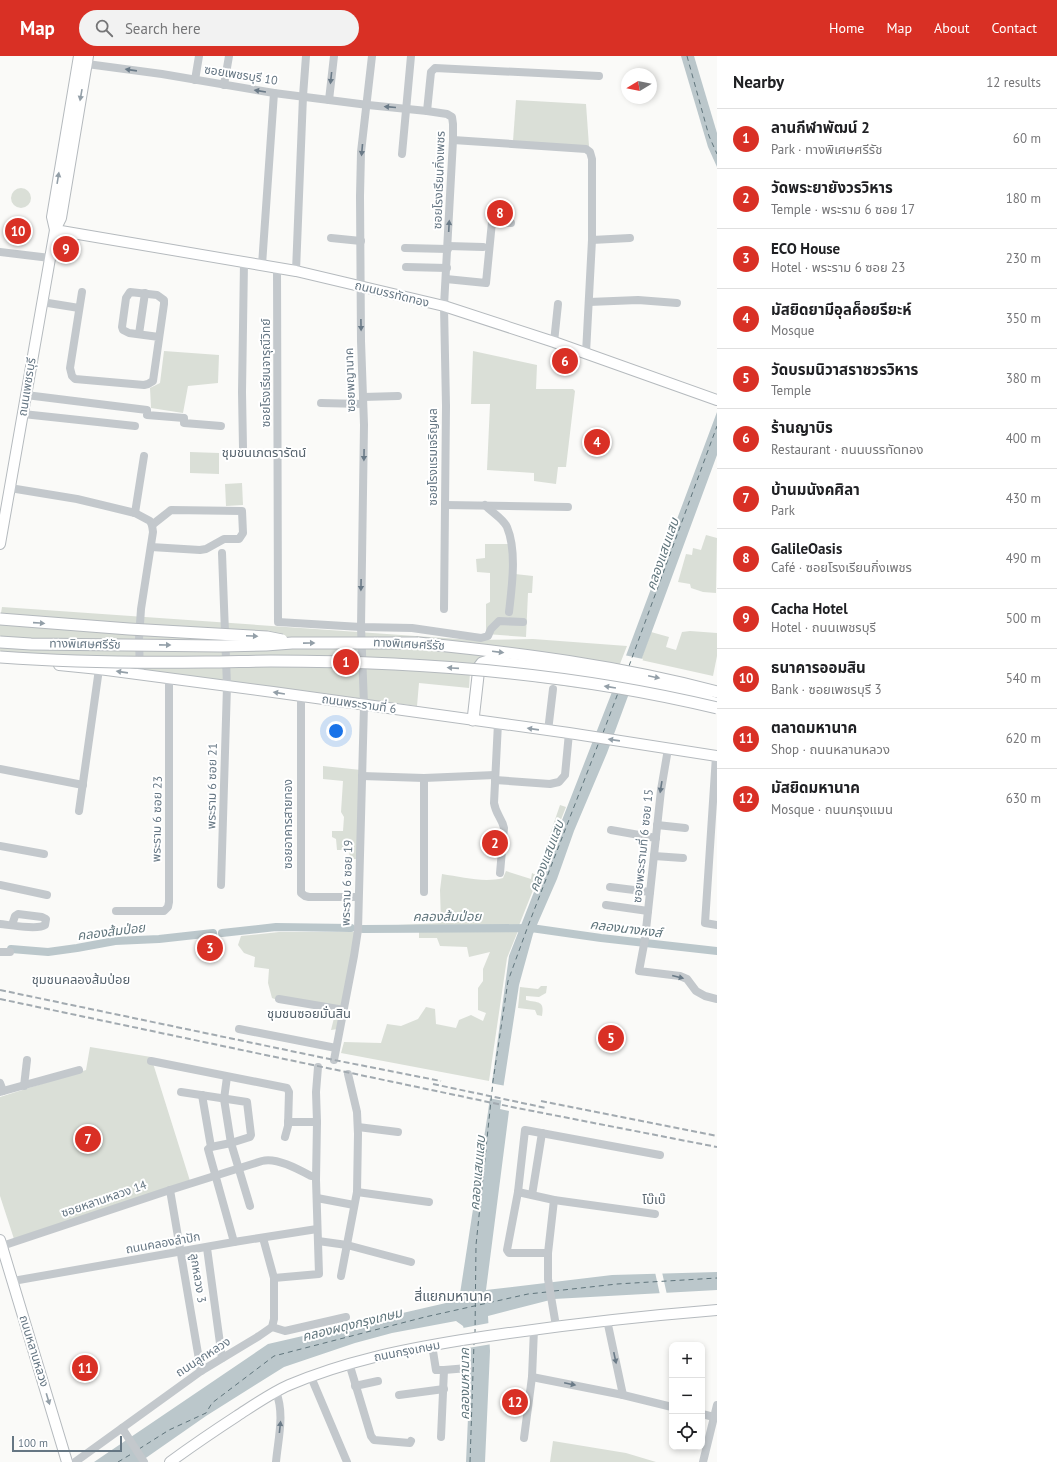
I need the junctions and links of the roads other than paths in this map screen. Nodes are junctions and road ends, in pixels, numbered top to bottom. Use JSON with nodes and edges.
{"nodes":[{"id":1,"x":79,"y":56,"type":"edge"},
{"id":2,"x":199,"y":56,"type":"edge"},
{"id":3,"x":229,"y":56,"type":"edge"},
{"id":4,"x":306,"y":56,"type":"edge"},
{"id":5,"x":334,"y":56,"type":"edge"},
{"id":6,"x":372,"y":56,"type":"edge"},
{"id":7,"x":411,"y":56,"type":"edge"},
{"id":8,"x":87,"y":60,"type":"edge"},
{"id":9,"x":599,"y":76,"type":"dead end"},
{"id":10,"x":195,"y":80,"type":"junction"},
{"id":11,"x":224,"y":85,"type":"junction"},
{"id":12,"x":274,"y":93,"type":"junction"},
{"id":13,"x":302,"y":96,"type":"junction"},
{"id":14,"x":329,"y":100,"type":"junction"},
{"id":15,"x":368,"y":105,"type":"junction"},
{"id":16,"x":407,"y":108,"type":"junction"},
{"id":17,"x":428,"y":111,"type":"junction"},
{"id":18,"x":453,"y":140,"type":"junction"},
{"id":19,"x":402,"y":154,"type":"dead end"},
{"id":20,"x":511,"y":223,"type":"dead end"},
{"id":21,"x":56,"y":230,"type":"junction"},
{"id":22,"x":331,"y":238,"type":"dead end"},
{"id":23,"x":630,"y":238,"type":"dead end"},
{"id":24,"x":592,"y":240,"type":"junction"},
{"id":25,"x":361,"y":241,"type":"junction"},
{"id":26,"x":483,"y":247,"type":"dead end"},
{"id":27,"x":405,"y":248,"type":"dead end"},
{"id":28,"x":448,"y":248,"type":"junction"},
{"id":29,"x":0,"y":252,"type":"edge"},
{"id":30,"x":50,"y":258,"type":"junction"},
{"id":31,"x":244,"y":262,"type":"junction"},
{"id":32,"x":262,"y":265,"type":"junction"},
{"id":33,"x":277,"y":267,"type":"junction"},
{"id":34,"x":406,"y":267,"type":"dead end"},
{"id":35,"x":447,"y":268,"type":"junction"},
{"id":36,"x":296,"y":271,"type":"junction"},
{"id":37,"x":446,"y":279,"type":"junction"},
{"id":38,"x":361,"y":286,"type":"junction"},
{"id":39,"x":82,"y":292,"type":"dead end"},
{"id":40,"x":145,"y":293,"type":"junction"},
{"id":41,"x":42,"y":302,"type":"junction"},
{"id":42,"x":589,"y":302,"type":"junction"},
{"id":43,"x":678,"y":303,"type":"dead end"},
{"id":44,"x":558,"y":304,"type":"dead end"},
{"id":45,"x":444,"y":306,"type":"junction"},
{"id":46,"x":79,"y":308,"type":"junction"},
{"id":47,"x":139,"y":334,"type":"junction"},
{"id":48,"x":160,"y":337,"type":"junction"},
{"id":49,"x":554,"y":342,"type":"junction"},
{"id":50,"x":586,"y":353,"type":"junction"},
{"id":51,"x":26,"y":395,"type":"junction"},
{"id":52,"x":398,"y":396,"type":"dead end"},
{"id":53,"x":713,"y":398,"type":"edge"},
{"id":54,"x":363,"y":401,"type":"junction"},
{"id":55,"x":321,"y":403,"type":"dead end"},
{"id":56,"x":23,"y":414,"type":"junction"},
{"id":57,"x":135,"y":426,"type":"dead end"},
{"id":58,"x":221,"y":426,"type":"dead end"},
{"id":59,"x":243,"y":448,"type":"dead end"},
{"id":60,"x":144,"y":456,"type":"dead end"},
{"id":61,"x":10,"y":488,"type":"junction"},
{"id":62,"x":445,"y":505,"type":"junction"},
{"id":63,"x":485,"y":505,"type":"junction"},
{"id":64,"x":568,"y":507,"type":"dead end"},
{"id":65,"x":135,"y":513,"type":"junction"},
{"id":66,"x":152,"y":525,"type":"junction"},
{"id":67,"x":0,"y":544,"type":"edge"},
{"id":68,"x":151,"y":547,"type":"junction"},
{"id":69,"x":222,"y":553,"type":"dead end"},
{"id":70,"x":444,"y":608,"type":"dead end"},
{"id":71,"x":509,"y":612,"type":"dead end"},
{"id":72,"x":0,"y":619,"type":"edge"},
{"id":73,"x":523,"y":622,"type":"dead end"},
{"id":74,"x":361,"y":627,"type":"junction"},
{"id":75,"x":0,"y":642,"type":"edge"},
{"id":76,"x":292,"y":643,"type":"junction"},
{"id":77,"x":0,"y":658,"type":"edge"},
{"id":78,"x":99,"y":669,"type":"junction"},
{"id":79,"x":140,"y":674,"type":"junction"},
{"id":80,"x":169,"y":678,"type":"junction"},
{"id":81,"x":227,"y":686,"type":"junction"},
{"id":82,"x":553,"y":689,"type":"dead end"},
{"id":83,"x":717,"y":692,"type":"edge"},
{"id":84,"x":301,"y":696,"type":"junction"},
{"id":85,"x":717,"y":704,"type":"edge"},
{"id":86,"x":364,"y":705,"type":"junction"},
{"id":87,"x":717,"y":708,"type":"edge"},
{"id":88,"x":473,"y":720,"type":"junction"},
{"id":89,"x":498,"y":723,"type":"junction"},
{"id":90,"x":548,"y":731,"type":"junction"},
{"id":91,"x":570,"y":733,"type":"junction"},
{"id":92,"x":668,"y":748,"type":"junction"},
{"id":93,"x":717,"y":756,"type":"edge"},
{"id":94,"x":0,"y":769,"type":"edge"},
{"id":95,"x":362,"y":776,"type":"junction"},
{"id":96,"x":424,"y":778,"type":"junction"},
{"id":97,"x":495,"y":778,"type":"junction"},
{"id":98,"x":82,"y":785,"type":"junction"},
{"id":99,"x":79,"y":811,"type":"dead end"},
{"id":100,"x":657,"y":825,"type":"junction"},
{"id":101,"x":685,"y":828,"type":"dead end"},
{"id":102,"x":611,"y":830,"type":"dead end"},
{"id":103,"x":714,"y":834,"type":"edge"},
{"id":104,"x":656,"y":838,"type":"junction"},
{"id":105,"x":0,"y":846,"type":"edge"},
{"id":106,"x":44,"y":854,"type":"dead end"},
{"id":107,"x":654,"y":856,"type":"junction"},
{"id":108,"x":683,"y":858,"type":"dead end"},
{"id":109,"x":500,"y":873,"type":"dead end"},
{"id":110,"x":0,"y":885,"type":"edge"},
{"id":111,"x":221,"y":885,"type":"dead end"},
{"id":112,"x":610,"y":887,"type":"dead end"},
{"id":113,"x":424,"y":892,"type":"dead end"},
{"id":114,"x":650,"y":892,"type":"junction"},
{"id":115,"x":47,"y":895,"type":"dead end"},
{"id":116,"x":358,"y":897,"type":"junction"},
{"id":117,"x":606,"y":905,"type":"dead end"},
{"id":118,"x":116,"y":911,"type":"dead end"},
{"id":119,"x":648,"y":911,"type":"junction"},
{"id":120,"x":0,"y":924,"type":"edge"},
{"id":121,"x":12,"y":925,"type":"dead end"},
{"id":122,"x":717,"y":925,"type":"edge"},
{"id":123,"x":0,"y":952,"type":"edge"},
{"id":124,"x":10,"y":952,"type":"dead end"},
{"id":125,"x":279,"y":999,"type":"dead end"},
{"id":126,"x":717,"y":999,"type":"edge"},
{"id":127,"x":344,"y":1010,"type":"junction"},
{"id":128,"x":238,"y":1029,"type":"dead end"},
{"id":129,"x":336,"y":1048,"type":"junction"},
{"id":130,"x":27,"y":1060,"type":"dead end"},
{"id":131,"x":334,"y":1060,"type":"dead end"},
{"id":132,"x":151,"y":1061,"type":"dead end"},
{"id":133,"x":318,"y":1067,"type":"dead end"},
{"id":134,"x":79,"y":1070,"type":"dead end"},
{"id":135,"x":348,"y":1074,"type":"dead end"},
{"id":136,"x":227,"y":1077,"type":"junction"},
{"id":137,"x":24,"y":1086,"type":"junction"},
{"id":138,"x":1,"y":1089,"type":"edge"},
{"id":139,"x":181,"y":1092,"type":"dead end"},
{"id":140,"x":202,"y":1095,"type":"junction"},
{"id":141,"x":224,"y":1099,"type":"junction"},
{"id":142,"x":288,"y":1122,"type":"junction"},
{"id":143,"x":317,"y":1122,"type":"junction"},
{"id":144,"x":358,"y":1127,"type":"junction"},
{"id":145,"x":398,"y":1132,"type":"dead end"},
{"id":146,"x":542,"y":1133,"type":"junction"},
{"id":147,"x":285,"y":1137,"type":"dead end"},
{"id":148,"x":231,"y":1143,"type":"junction"},
{"id":149,"x":211,"y":1147,"type":"junction"},
{"id":150,"x":660,"y":1154,"type":"dead end"},
{"id":151,"x":238,"y":1168,"type":"junction"},
{"id":152,"x":215,"y":1176,"type":"junction"},
{"id":153,"x":316,"y":1176,"type":"junction"},
{"id":154,"x":170,"y":1190,"type":"junction"},
{"id":155,"x":356,"y":1192,"type":"junction"},
{"id":156,"x":518,"y":1192,"type":"junction"},
{"id":157,"x":532,"y":1195,"type":"junction"},
{"id":158,"x":317,"y":1198,"type":"junction"},
{"id":159,"x":554,"y":1200,"type":"junction"},
{"id":160,"x":429,"y":1202,"type":"dead end"},
{"id":161,"x":354,"y":1205,"type":"junction"},
{"id":162,"x":250,"y":1206,"type":"dead end"},
{"id":163,"x":655,"y":1214,"type":"dead end"},
{"id":164,"x":317,"y":1229,"type":"junction"},
{"id":165,"x":263,"y":1238,"type":"junction"},
{"id":166,"x":318,"y":1241,"type":"junction"},
{"id":167,"x":234,"y":1242,"type":"junction"},
{"id":168,"x":1,"y":1243,"type":"edge"},
{"id":169,"x":347,"y":1245,"type":"junction"},
{"id":170,"x":207,"y":1248,"type":"junction"},
{"id":171,"x":181,"y":1252,"type":"junction"},
{"id":172,"x":548,"y":1253,"type":"junction"},
{"id":173,"x":411,"y":1262,"type":"dead end"},
{"id":174,"x":341,"y":1276,"type":"dead end"},
{"id":175,"x":274,"y":1278,"type":"junction"},
{"id":176,"x":12,"y":1282,"type":"junction"},
{"id":177,"x":717,"y":1310,"type":"edge"},
{"id":178,"x":346,"y":1317,"type":"dead end"},
{"id":179,"x":607,"y":1320,"type":"junction"},
{"id":180,"x":556,"y":1326,"type":"junction"},
{"id":181,"x":272,"y":1327,"type":"junction"},
{"id":182,"x":534,"y":1329,"type":"junction"},
{"id":183,"x":432,"y":1345,"type":"junction"},
{"id":184,"x":222,"y":1358,"type":"junction"},
{"id":185,"x":349,"y":1363,"type":"junction"},
{"id":186,"x":468,"y":1368,"type":"dead end"},
{"id":187,"x":444,"y":1370,"type":"junction"},
{"id":188,"x":201,"y":1371,"type":"junction"},
{"id":189,"x":532,"y":1376,"type":"junction"},
{"id":190,"x":311,"y":1377,"type":"junction"},
{"id":191,"x":378,"y":1381,"type":"dead end"},
{"id":192,"x":355,"y":1386,"type":"junction"},
{"id":193,"x":444,"y":1389,"type":"junction"},
{"id":194,"x":276,"y":1392,"type":"junction"},
{"id":195,"x":399,"y":1395,"type":"dead end"},
{"id":196,"x":623,"y":1395,"type":"junction"},
{"id":197,"x":717,"y":1405,"type":"edge"},
{"id":198,"x":669,"y":1406,"type":"edge"},
{"id":199,"x":705,"y":1415,"type":"edge"},
{"id":200,"x":714,"y":1417,"type":"junction"},
{"id":201,"x":124,"y":1432,"type":"junction"},
{"id":202,"x":441,"y":1437,"type":"dead end"},
{"id":203,"x":524,"y":1438,"type":"dead end"},
{"id":204,"x":411,"y":1441,"type":"dead end"},
{"id":205,"x":67,"y":1462,"type":"edge"},
{"id":206,"x":74,"y":1462,"type":"edge"},
{"id":207,"x":144,"y":1462,"type":"edge"},
{"id":208,"x":170,"y":1462,"type":"edge"},
{"id":209,"x":276,"y":1462,"type":"edge"},
{"id":210,"x":347,"y":1462,"type":"edge"},
{"id":211,"x":703,"y":1462,"type":"edge"}],
"edges":[{"from":21,"to":1,"type":"main road","name":"ถนนเพชรบุรี","one_way":true},
{"from":2,"to":10,"type":"street"},
{"from":3,"to":11,"type":"street"},
{"from":4,"to":13,"type":"street"},
{"from":5,"to":14,"type":"street","one_way":true},
{"from":6,"to":15,"type":"street","name":"ซอยพญานาค"},
{"from":7,"to":16,"type":"street"},
{"from":10,"to":8,"type":"street","name":"ซอยเพชรบุรี 10","one_way":true},
{"from":8,"to":21,"type":"main road","name":"ถนนเพชรบุรี","one_way":true},
{"from":9,"to":17,"type":"street"},
{"from":10,"to":11,"type":"street","name":"ซอยเพชรบุรี 10"},
{"from":12,"to":11,"type":"street","name":"ซอยเพชรบุรี 10","one_way":true},
{"from":12,"to":13,"type":"street","name":"ซอยเพชรบุรี 10"},
{"from":12,"to":32,"type":"street"},
{"from":13,"to":14,"type":"street","name":"ซอยเพชรบุรี 10"},
{"from":13,"to":36,"type":"street"},
{"from":14,"to":15,"type":"street","name":"ซอยเพชรบุรี 10"},
{"from":16,"to":15,"type":"street","name":"ซอยโรงเรียนกิ่งเพชร","one_way":true},
{"from":15,"to":25,"type":"street","name":"ซอยพญานาค","one_way":true},
{"from":16,"to":17,"type":"street","name":"ซอยโรงเรียนกิ่งเพชร"},
{"from":16,"to":19,"type":"street"},
{"from":17,"to":18,"type":"street","name":"ซอยโรงเรียนกิ่งเพชร"},
{"from":18,"to":24,"type":"street"},
{"from":28,"to":18,"type":"street","name":"ซอยโรงเรียนกิ่งเพชร","one_way":true},
{"from":20,"to":37,"type":"street"},
{"from":21,"to":30,"type":"main road","name":"ถนนเพชรบุรี"},
{"from":21,"to":31,"type":"main road","name":"ถนนบรรทัดทอง"},
{"from":22,"to":25,"type":"street"},
{"from":23,"to":24,"type":"street"},
{"from":24,"to":42,"type":"street"},
{"from":25,"to":38,"type":"street","name":"ซอยพญานาค"},
{"from":26,"to":28,"type":"street"},
{"from":27,"to":28,"type":"street"},
{"from":28,"to":35,"type":"street","name":"ซอยโรงเรียนกิ่งเพชร"},
{"from":29,"to":30,"type":"street"},
{"from":30,"to":41,"type":"main road","name":"ถนนเพชรบุรี"},
{"from":31,"to":32,"type":"main road","name":"ถนนบรรทัดทอง"},
{"from":31,"to":59,"type":"street"},
{"from":32,"to":33,"type":"main road","name":"ถนนบรรทัดทอง"},
{"from":33,"to":36,"type":"main road","name":"ถนนบรรทัดทอง"},
{"from":33,"to":74,"type":"street","name":"ซอยโรงเรียนจารุณีวิทย์"},
{"from":34,"to":35,"type":"street"},
{"from":35,"to":37,"type":"street","name":"ซอยโรงเรียนกิ่งเพชร"},
{"from":36,"to":38,"type":"main road","name":"ถนนบรรทัดทอง"},
{"from":37,"to":45,"type":"street","name":"ซอยโรงเรียนกิ่งเพชร"},
{"from":38,"to":45,"type":"main road","name":"ถนนบรรทัดทอง"},
{"from":38,"to":54,"type":"street","name":"ซอยพญานาค","one_way":true},
{"from":39,"to":46,"type":"street"},
{"from":40,"to":47,"type":"street"},
{"from":40,"to":47,"type":"street"},
{"from":40,"to":48,"type":"street"},
{"from":41,"to":46,"type":"street"},
{"from":41,"to":51,"type":"main road","name":"ถนนเพชรบุรี"},
{"from":42,"to":43,"type":"street"},
{"from":42,"to":50,"type":"street"},
{"from":44,"to":49,"type":"street"},
{"from":45,"to":49,"type":"main road","name":"ถนนบรรทัดทอง"},
{"from":45,"to":62,"type":"street","name":"ซอยโรงแรมเจริญผล"},
{"from":46,"to":48,"type":"street"},
{"from":47,"to":48,"type":"street"},
{"from":49,"to":50,"type":"main road","name":"ถนนบรรทัดทอง"},
{"from":50,"to":53,"type":"main road","name":"ถนนบรรทัดทอง"},
{"from":51,"to":56,"type":"main road","name":"ถนนเพชรบุรี"},
{"from":51,"to":58,"type":"street"},
{"from":52,"to":54,"type":"street"},
{"from":54,"to":55,"type":"street"},
{"from":54,"to":74,"type":"street","name":"ซอยพญานาค","one_way":true},
{"from":56,"to":57,"type":"street"},
{"from":56,"to":61,"type":"main road","name":"ถนนเพชรบุรี"},
{"from":60,"to":65,"type":"street"},
{"from":61,"to":65,"type":"street"},
{"from":61,"to":67,"type":"main road","name":"ถนนเพชรบุรี"},
{"from":62,"to":63,"type":"street"},
{"from":62,"to":70,"type":"street","name":"ซอยโรงแรมเจริญผล"},
{"from":63,"to":64,"type":"street"},
{"from":63,"to":71,"type":"street"},
{"from":65,"to":66,"type":"street"},
{"from":66,"to":68,"type":"street"},
{"from":66,"to":68,"type":"street"},
{"from":68,"to":79,"type":"street"},
{"from":69,"to":81,"type":"street","name":"พระราม 6 ซอย 21"},
{"from":72,"to":76,"type":"highway","one_way":true,"bridge":true},
{"from":73,"to":74,"type":"street"},
{"from":74,"to":86,"type":"street","name":"ซอยพญานาค"},
{"from":75,"to":76,"type":"highway","name":"ทางพิเศษศรีรัช","one_way":true,"bridge":true},
{"from":76,"to":83,"type":"highway","name":"ทางพิเศษศรีรัช","one_way":true,"bridge":true},
{"from":77,"to":78,"type":"main road","name":"ถนนพระรามที่ 6"},
{"from":87,"to":77,"type":"highway","name":"ทางพิเศษศรีรัช","one_way":true,"bridge":true},
{"from":79,"to":78,"type":"main road","name":"ถนนพระรามที่ 6","one_way":true},
{"from":78,"to":98,"type":"street"},
{"from":79,"to":80,"type":"main road","name":"ถนนพระรามที่ 6"},
{"from":80,"to":81,"type":"main road","name":"ถนนพระรามที่ 6"},
{"from":80,"to":118,"type":"street","name":"พระราม 6 ซอย 23"},
{"from":84,"to":81,"type":"main road","name":"ถนนพระรามที่ 6","one_way":true},
{"from":81,"to":111,"type":"street","name":"พระราม 6 ซอย 21"},
{"from":82,"to":90,"type":"street"},
{"from":84,"to":86,"type":"main road","name":"ถนนพระรามที่ 6"},
{"from":84,"to":116,"type":"street","name":"ซอยอาคารสายทอง"},
{"from":85,"to":88,"type":"highway"},
{"from":86,"to":88,"type":"main road","name":"ถนนพระรามที่ 6"},
{"from":86,"to":95,"type":"street","name":"พระราม 6 ซอย 19"},
{"from":88,"to":89,"type":"main road","name":"ถนนพระรามที่ 6"},
{"from":90,"to":89,"type":"main road","name":"ถนนพระรามที่ 6","one_way":true},
{"from":89,"to":97,"type":"street"},
{"from":90,"to":91,"type":"main road","name":"ถนนพระรามที่ 6"},
{"from":92,"to":91,"type":"main road","name":"ถนนพระรามที่ 6","one_way":true},
{"from":91,"to":97,"type":"street"},
{"from":92,"to":93,"type":"main road","name":"ถนนพระรามที่ 6"},
{"from":92,"to":100,"type":"street","name":"ซอยพระรามที่ 6 ซอย 15","one_way":true},
{"from":93,"to":103,"type":"street"},
{"from":94,"to":98,"type":"street"},
{"from":95,"to":96,"type":"street"},
{"from":95,"to":116,"type":"street","name":"พระราม 6 ซอย 19"},
{"from":96,"to":97,"type":"street"},
{"from":96,"to":113,"type":"street"},
{"from":97,"to":109,"type":"street"},
{"from":98,"to":99,"type":"street"},
{"from":100,"to":101,"type":"street"},
{"from":100,"to":104,"type":"street","name":"ซอยพระรามที่ 6 ซอย 15"},
{"from":102,"to":104,"type":"street"},
{"from":103,"to":122,"type":"street"},
{"from":104,"to":107,"type":"street","name":"ซอยพระรามที่ 6 ซอย 15"},
{"from":105,"to":106,"type":"street"},
{"from":107,"to":108,"type":"street"},
{"from":107,"to":114,"type":"street","name":"ซอยพระรามที่ 6 ซอย 15"},
{"from":110,"to":115,"type":"street"},
{"from":112,"to":114,"type":"street"},
{"from":114,"to":119,"type":"street","name":"ซอยพระรามที่ 6 ซอย 15"},
{"from":116,"to":127,"type":"street","name":"พระราม 6 ซอย 19"},
{"from":117,"to":119,"type":"street"},
{"from":119,"to":126,"type":"street","name":"ซอยพระรามที่ 6 ซอย 15","one_way":true},
{"from":120,"to":121,"type":"street"},
{"from":123,"to":124,"type":"street"},
{"from":125,"to":127,"type":"street"},
{"from":127,"to":129,"type":"street","name":"พระราม 6 ซอย 19"},
{"from":128,"to":129,"type":"street"},
{"from":129,"to":131,"type":"street","name":"พระราม 6 ซอย 19"},
{"from":130,"to":137,"type":"street"},
{"from":132,"to":136,"type":"street"},
{"from":133,"to":143,"type":"street"},
{"from":134,"to":137,"type":"street"},
{"from":135,"to":144,"type":"street"},
{"from":136,"to":141,"type":"street"},
{"from":136,"to":142,"type":"street"},
{"from":137,"to":138,"type":"street"},
{"from":139,"to":140,"type":"street"},
{"from":140,"to":141,"type":"street"},
{"from":140,"to":149,"type":"street"},
{"from":141,"to":148,"type":"street"},
{"from":141,"to":148,"type":"street"},
{"from":142,"to":143,"type":"street"},
{"from":142,"to":147,"type":"street"},
{"from":143,"to":153,"type":"street"},
{"from":144,"to":145,"type":"street"},
{"from":144,"to":155,"type":"street"},
{"from":146,"to":150,"type":"street"},
{"from":146,"to":156,"type":"street"},
{"from":146,"to":157,"type":"street"},
{"from":148,"to":149,"type":"street"},
{"from":148,"to":151,"type":"street"},
{"from":149,"to":152,"type":"street"},
{"from":151,"to":152,"type":"street","name":"ซอยหลานหลวง 14"},
{"from":151,"to":153,"type":"street","name":"ซอยหลานหลวง 14"},
{"from":151,"to":162,"type":"street"},
{"from":152,"to":154,"type":"street","name":"ซอยหลานหลวง 14"},
{"from":152,"to":167,"type":"street"},
{"from":153,"to":158,"type":"street"},
{"from":154,"to":168,"type":"street","name":"ซอยหลานหลวง 14"},
{"from":154,"to":171,"type":"street","name":"ลูกหลวง 3"},
{"from":155,"to":160,"type":"street"},
{"from":155,"to":161,"type":"street"},
{"from":156,"to":157,"type":"street"},
{"from":156,"to":172,"type":"street"},
{"from":157,"to":159,"type":"street"},
{"from":158,"to":161,"type":"street"},
{"from":158,"to":164,"type":"street"},
{"from":159,"to":163,"type":"street"},
{"from":159,"to":172,"type":"street"},
{"from":161,"to":169,"type":"street"},
{"from":164,"to":165,"type":"street","name":"ถนนคลองลำปัก"},
{"from":164,"to":166,"type":"street"},
{"from":165,"to":167,"type":"street","name":"ถนนคลองลำปัก"},
{"from":165,"to":175,"type":"street"},
{"from":166,"to":169,"type":"street"},
{"from":166,"to":175,"type":"street"},
{"from":167,"to":170,"type":"street","name":"ถนนคลองลำปัก"},
{"from":168,"to":176,"type":"main road","name":"ถนนหลานหลวง"},
{"from":169,"to":173,"type":"street"},
{"from":169,"to":174,"type":"street"},
{"from":170,"to":171,"type":"street","name":"ถนนคลองลำปัก"},
{"from":170,"to":184,"type":"street"},
{"from":171,"to":176,"type":"street","name":"ถนนคลองลำปัก"},
{"from":171,"to":188,"type":"street","name":"ลูกหลวง 3"},
{"from":172,"to":180,"type":"street"},
{"from":175,"to":181,"type":"street"},
{"from":176,"to":205,"type":"main road","name":"ถนนหลานหลวง","one_way":true},
{"from":177,"to":179,"type":"main road","name":"ถนนกรุงเกษม"},
{"from":178,"to":181,"type":"street"},
{"from":179,"to":180,"type":"main road","name":"ถนนกรุงเกษม"},
{"from":179,"to":196,"type":"street","one_way":true},
{"from":180,"to":182,"type":"main road","name":"ถนนกรุงเกษม"},
{"from":181,"to":184,"type":"street","name":"ถนนลูกหลวง"},
{"from":182,"to":183,"type":"main road","name":"ถนนกรุงเกษม"},
{"from":182,"to":189,"type":"street"},
{"from":183,"to":185,"type":"main road","name":"ถนนกรุงเกษม"},
{"from":183,"to":187,"type":"street"},
{"from":184,"to":188,"type":"street","name":"ถนนลูกหลวง"},
{"from":185,"to":190,"type":"main road","name":"ถนนกรุงเกษม"},
{"from":185,"to":192,"type":"street"},
{"from":186,"to":187,"type":"street"},
{"from":187,"to":193,"type":"street"},
{"from":188,"to":201,"type":"street","name":"ถนนลูกหลวง"},
{"from":189,"to":196,"type":"street","one_way":true},
{"from":189,"to":203,"type":"street"},
{"from":190,"to":194,"type":"main road","name":"ถนนกรุงเกษม"},
{"from":190,"to":210,"type":"street"},
{"from":191,"to":192,"type":"street"},
{"from":192,"to":204,"type":"street"},
{"from":193,"to":195,"type":"street"},
{"from":193,"to":202,"type":"street"},
{"from":194,"to":208,"type":"main road","name":"ถนนกรุงเกษม"},
{"from":209,"to":194,"type":"street","one_way":true},
{"from":196,"to":198,"type":"street"},
{"from":197,"to":200,"type":"street"},
{"from":199,"to":200,"type":"street"},
{"from":200,"to":211,"type":"street"},
{"from":201,"to":206,"type":"street","name":"ถนนลูกหลวง"},
{"from":201,"to":207,"type":"street"}]}
